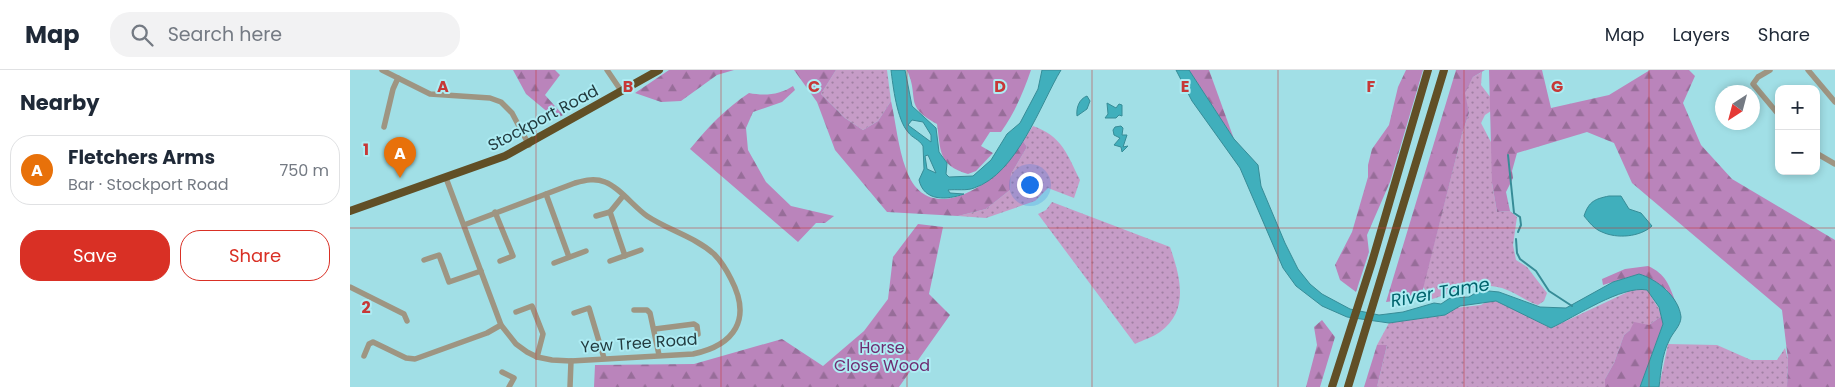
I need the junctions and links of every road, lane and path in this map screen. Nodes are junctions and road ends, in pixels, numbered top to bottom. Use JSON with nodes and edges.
{"nodes":[{"id":1,"x":382,"y":70,"type":"edge"},
{"id":2,"x":606,"y":70,"type":"edge"},
{"id":3,"x":659,"y":70,"type":"edge"},
{"id":4,"x":1428,"y":70,"type":"edge"},
{"id":5,"x":1444,"y":70,"type":"edge"},
{"id":6,"x":1770,"y":70,"type":"edge"},
{"id":7,"x":1808,"y":70,"type":"edge"},
{"id":8,"x":398,"y":78,"type":"junction"},
{"id":9,"x":622,"y":92,"type":"junction"},
{"id":10,"x":1834,"y":99,"type":"edge"},
{"id":11,"x":1775,"y":110,"type":"edge"},
{"id":12,"x":384,"y":127,"type":"dead end"},
{"id":13,"x":529,"y":144,"type":"junction"},
{"id":14,"x":1820,"y":155,"type":"edge"},
{"id":15,"x":1835,"y":164,"type":"edge"},
{"id":16,"x":446,"y":178,"type":"junction"},
{"id":17,"x":546,"y":194,"type":"junction"},
{"id":18,"x":623,"y":196,"type":"junction"},
{"id":19,"x":350,"y":211,"type":"edge"},
{"id":20,"x":496,"y":212,"type":"junction"},
{"id":21,"x":610,"y":212,"type":"junction"},
{"id":22,"x":596,"y":216,"type":"dead end"},
{"id":23,"x":464,"y":225,"type":"junction"},
{"id":24,"x":641,"y":250,"type":"dead end"},
{"id":25,"x":586,"y":251,"type":"dead end"},
{"id":26,"x":625,"y":256,"type":"junction"},
{"id":27,"x":569,"y":257,"type":"junction"},
{"id":28,"x":424,"y":260,"type":"dead end"},
{"id":29,"x":500,"y":261,"type":"dead end"},
{"id":30,"x":610,"y":262,"type":"dead end"},
{"id":31,"x":554,"y":263,"type":"dead end"},
{"id":32,"x":481,"y":272,"type":"junction"},
{"id":33,"x":350,"y":287,"type":"edge"},
{"id":34,"x":634,"y":310,"type":"dead end"},
{"id":35,"x":516,"y":312,"type":"dead end"},
{"id":36,"x":574,"y":313,"type":"dead end"},
{"id":37,"x":407,"y":321,"type":"dead end"},
{"id":38,"x":501,"y":326,"type":"junction"},
{"id":39,"x":655,"y":329,"type":"junction"},
{"id":40,"x":698,"y":334,"type":"dead end"},
{"id":41,"x":659,"y":355,"type":"junction"},
{"id":42,"x":364,"y":356,"type":"dead end"},
{"id":43,"x":537,"y":357,"type":"junction"},
{"id":44,"x":604,"y":358,"type":"junction"},
{"id":45,"x":571,"y":361,"type":"junction"},
{"id":46,"x":502,"y":372,"type":"dead end"},
{"id":47,"x":509,"y":387,"type":"edge"},
{"id":48,"x":570,"y":387,"type":"edge"},
{"id":49,"x":1332,"y":387,"type":"edge"},
{"id":50,"x":1348,"y":387,"type":"edge"}],
"edges":[{"from":1,"to":8,"type":"street"},
{"from":2,"to":9,"type":"street"},
{"from":3,"to":9,"type":"highway","name":"Stockport Road"},
{"from":4,"to":49,"type":"highway"},
{"from":5,"to":50,"type":"highway"},
{"from":6,"to":11,"type":"street"},
{"from":7,"to":10,"type":"street"},
{"from":8,"to":12,"type":"street"},
{"from":8,"to":13,"type":"street"},
{"from":9,"to":13,"type":"highway","name":"Stockport Road"},
{"from":13,"to":16,"type":"highway","name":"Stockport Road"},
{"from":14,"to":15,"type":"street"},
{"from":16,"to":19,"type":"highway","name":"Stockport Road"},
{"from":16,"to":23,"type":"street","name":"Yew Tree Road"},
{"from":17,"to":18,"type":"street","name":"Yew Tree Road"},
{"from":17,"to":20,"type":"street","name":"Yew Tree Road"},
{"from":17,"to":27,"type":"street"},
{"from":18,"to":21,"type":"street"},
{"from":18,"to":41,"type":"street","name":"Yew Tree Road"},
{"from":20,"to":23,"type":"street","name":"Yew Tree Road"},
{"from":20,"to":29,"type":"street"},
{"from":21,"to":22,"type":"street"},
{"from":21,"to":26,"type":"street"},
{"from":23,"to":32,"type":"street","name":"Yew Tree Road"},
{"from":24,"to":26,"type":"street"},
{"from":25,"to":27,"type":"street"},
{"from":26,"to":30,"type":"street"},
{"from":27,"to":31,"type":"street"},
{"from":28,"to":32,"type":"street"},
{"from":32,"to":38,"type":"street","name":"Yew Tree Road"},
{"from":33,"to":37,"type":"street"},
{"from":34,"to":39,"type":"street"},
{"from":35,"to":43,"type":"street"},
{"from":36,"to":44,"type":"street"},
{"from":38,"to":42,"type":"street"},
{"from":38,"to":43,"type":"street","name":"Yew Tree Road"},
{"from":39,"to":40,"type":"street"},
{"from":39,"to":41,"type":"street"},
{"from":41,"to":44,"type":"street","name":"Yew Tree Road"},
{"from":43,"to":45,"type":"street","name":"Yew Tree Road"},
{"from":44,"to":45,"type":"street","name":"Yew Tree Road"},
{"from":45,"to":48,"type":"street"},
{"from":46,"to":47,"type":"street"}]}
